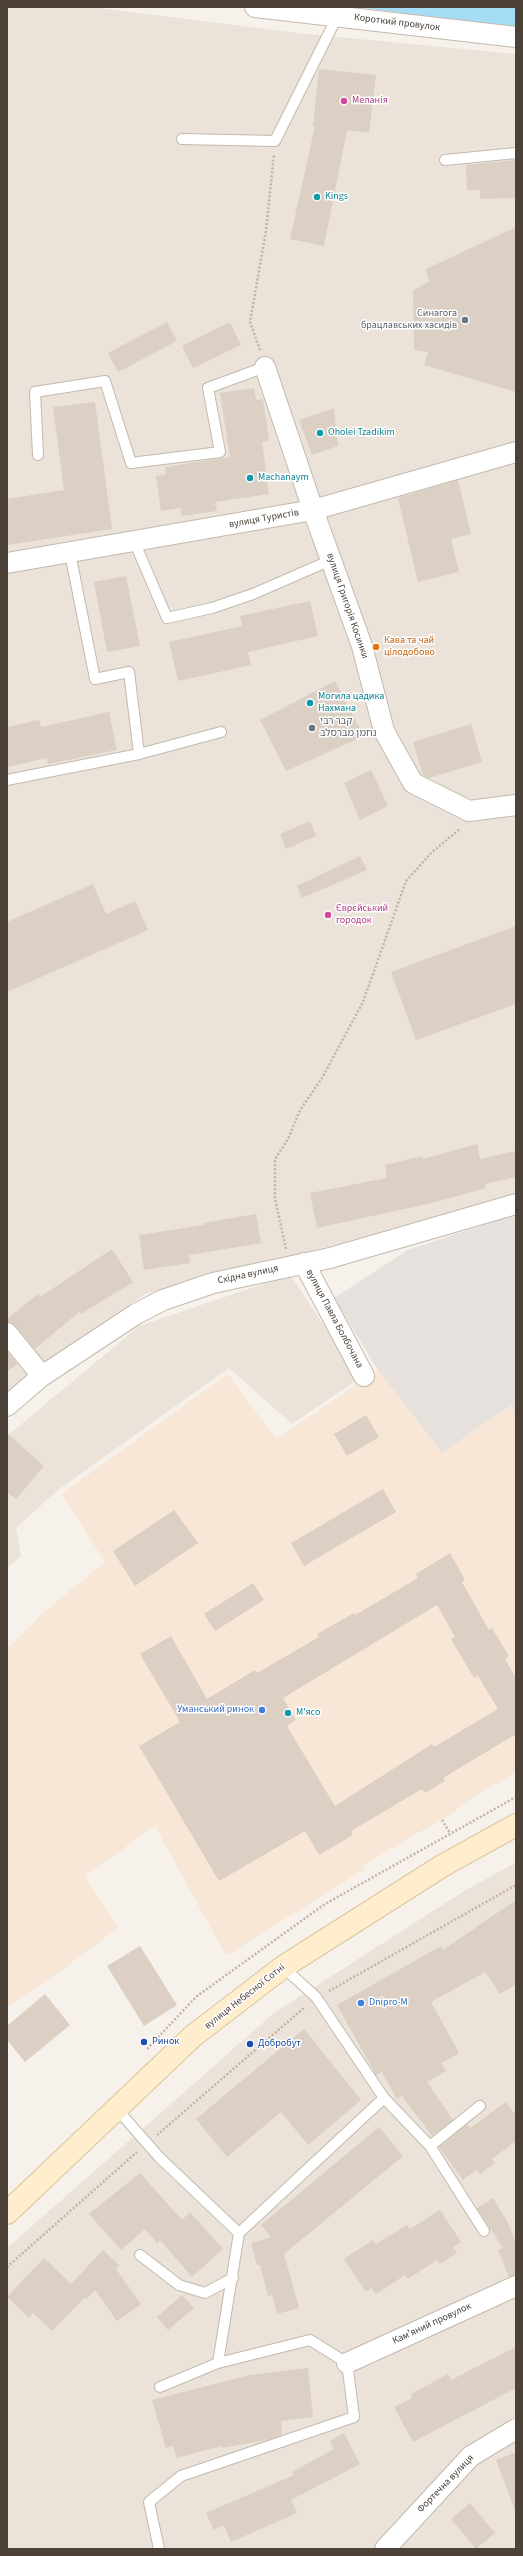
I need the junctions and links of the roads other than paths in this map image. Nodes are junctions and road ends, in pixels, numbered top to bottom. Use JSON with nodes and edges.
{"nodes":[{"id":1,"x":255,"y":7,"type":"edge"},
{"id":2,"x":338,"y":15,"type":"junction"},
{"id":3,"x":516,"y":37,"type":"edge"},
{"id":4,"x":182,"y":139,"type":"dead end"},
{"id":5,"x":516,"y":153,"type":"edge"},
{"id":6,"x":446,"y":160,"type":"dead end"},
{"id":7,"x":265,"y":368,"type":"joint"},
{"id":8,"x":516,"y":452,"type":"edge"},
{"id":9,"x":38,"y":455,"type":"dead end"},
{"id":10,"x":312,"y":510,"type":"junction"},
{"id":11,"x":134,"y":541,"type":"junction"},
{"id":12,"x":70,"y":553,"type":"junction"},
{"id":13,"x":331,"y":560,"type":"junction"},
{"id":14,"x":7,"y":563,"type":"edge"},
{"id":15,"x":221,"y":732,"type":"dead end"},
{"id":16,"x":139,"y":754,"type":"junction"},
{"id":17,"x":7,"y":780,"type":"edge"},
{"id":18,"x":516,"y":805,"type":"edge"},
{"id":19,"x":516,"y":1204,"type":"edge"},
{"id":20,"x":296,"y":1265,"type":"junction"},
{"id":21,"x":7,"y":1334,"type":"edge"},
{"id":22,"x":42,"y":1376,"type":"junction"},
{"id":23,"x":364,"y":1376,"type":"dead end"},
{"id":24,"x":7,"y":1406,"type":"edge"},
{"id":25,"x":516,"y":1825,"type":"edge"},
{"id":26,"x":283,"y":1967,"type":"junction"},
{"id":27,"x":384,"y":2098,"type":"junction"},
{"id":28,"x":480,"y":2106,"type":"dead end"},
{"id":29,"x":116,"y":2108,"type":"junction"},
{"id":30,"x":430,"y":2146,"type":"junction"},
{"id":31,"x":7,"y":2213,"type":"edge"},
{"id":32,"x":484,"y":2231,"type":"dead end"},
{"id":33,"x":239,"y":2233,"type":"junction"},
{"id":34,"x":140,"y":2255,"type":"dead end"},
{"id":35,"x":233,"y":2278,"type":"junction"},
{"id":36,"x":516,"y":2286,"type":"edge"},
{"id":37,"x":218,"y":2363,"type":"junction"},
{"id":38,"x":347,"y":2363,"type":"junction"},
{"id":39,"x":160,"y":2387,"type":"dead end"},
{"id":40,"x":516,"y":2429,"type":"edge"},
{"id":41,"x":159,"y":2549,"type":"edge"},
{"id":42,"x":385,"y":2549,"type":"edge"}],
"edges":[{"from":1,"to":2,"type":"street","name":"Короткий провулок"},
{"from":2,"to":3,"type":"street","name":"Короткий провулок"},
{"from":2,"to":4,"type":"lane"},
{"from":5,"to":6,"type":"lane"},
{"from":7,"to":9,"type":"lane"},
{"from":7,"to":10,"type":"street","name":"вулиця Григорія Косинки"},
{"from":8,"to":10,"type":"street","name":"вулиця Туристів"},
{"from":10,"to":11,"type":"street","name":"вулиця Туристів"},
{"from":10,"to":13,"type":"street","name":"вулиця Григорія Косинки"},
{"from":11,"to":12,"type":"street","name":"вулиця Туристів"},
{"from":11,"to":13,"type":"lane"},
{"from":12,"to":14,"type":"street","name":"вулиця Туристів"},
{"from":12,"to":16,"type":"lane"},
{"from":13,"to":18,"type":"street","name":"вулиця Григорія Косинки"},
{"from":15,"to":16,"type":"lane"},
{"from":16,"to":17,"type":"lane"},
{"from":19,"to":20,"type":"street","name":"Східна вулиця"},
{"from":20,"to":22,"type":"street","name":"Східна вулиця"},
{"from":20,"to":23,"type":"street","name":"вулиця Павла Болбочана"},
{"from":21,"to":22,"type":"street"},
{"from":22,"to":24,"type":"street","name":"Східна вулиця"},
{"from":25,"to":26,"type":"main road","name":"вулиця Небесної Сотні"},
{"from":26,"to":27,"type":"lane"},
{"from":26,"to":29,"type":"main road","name":"вулиця Небесної Сотні"},
{"from":27,"to":30,"type":"lane"},
{"from":27,"to":33,"type":"lane"},
{"from":28,"to":30,"type":"lane"},
{"from":29,"to":31,"type":"main road","name":"вулиця Небесної Сотні"},
{"from":29,"to":33,"type":"lane"},
{"from":30,"to":32,"type":"lane"},
{"from":33,"to":35,"type":"lane"},
{"from":34,"to":35,"type":"lane"},
{"from":35,"to":37,"type":"lane"},
{"from":36,"to":38,"type":"street","name":"Камʼяний провулок"},
{"from":37,"to":38,"type":"lane"},
{"from":37,"to":39,"type":"lane"},
{"from":38,"to":41,"type":"lane"},
{"from":40,"to":42,"type":"street","name":"Фортечна вулиця"}]}
